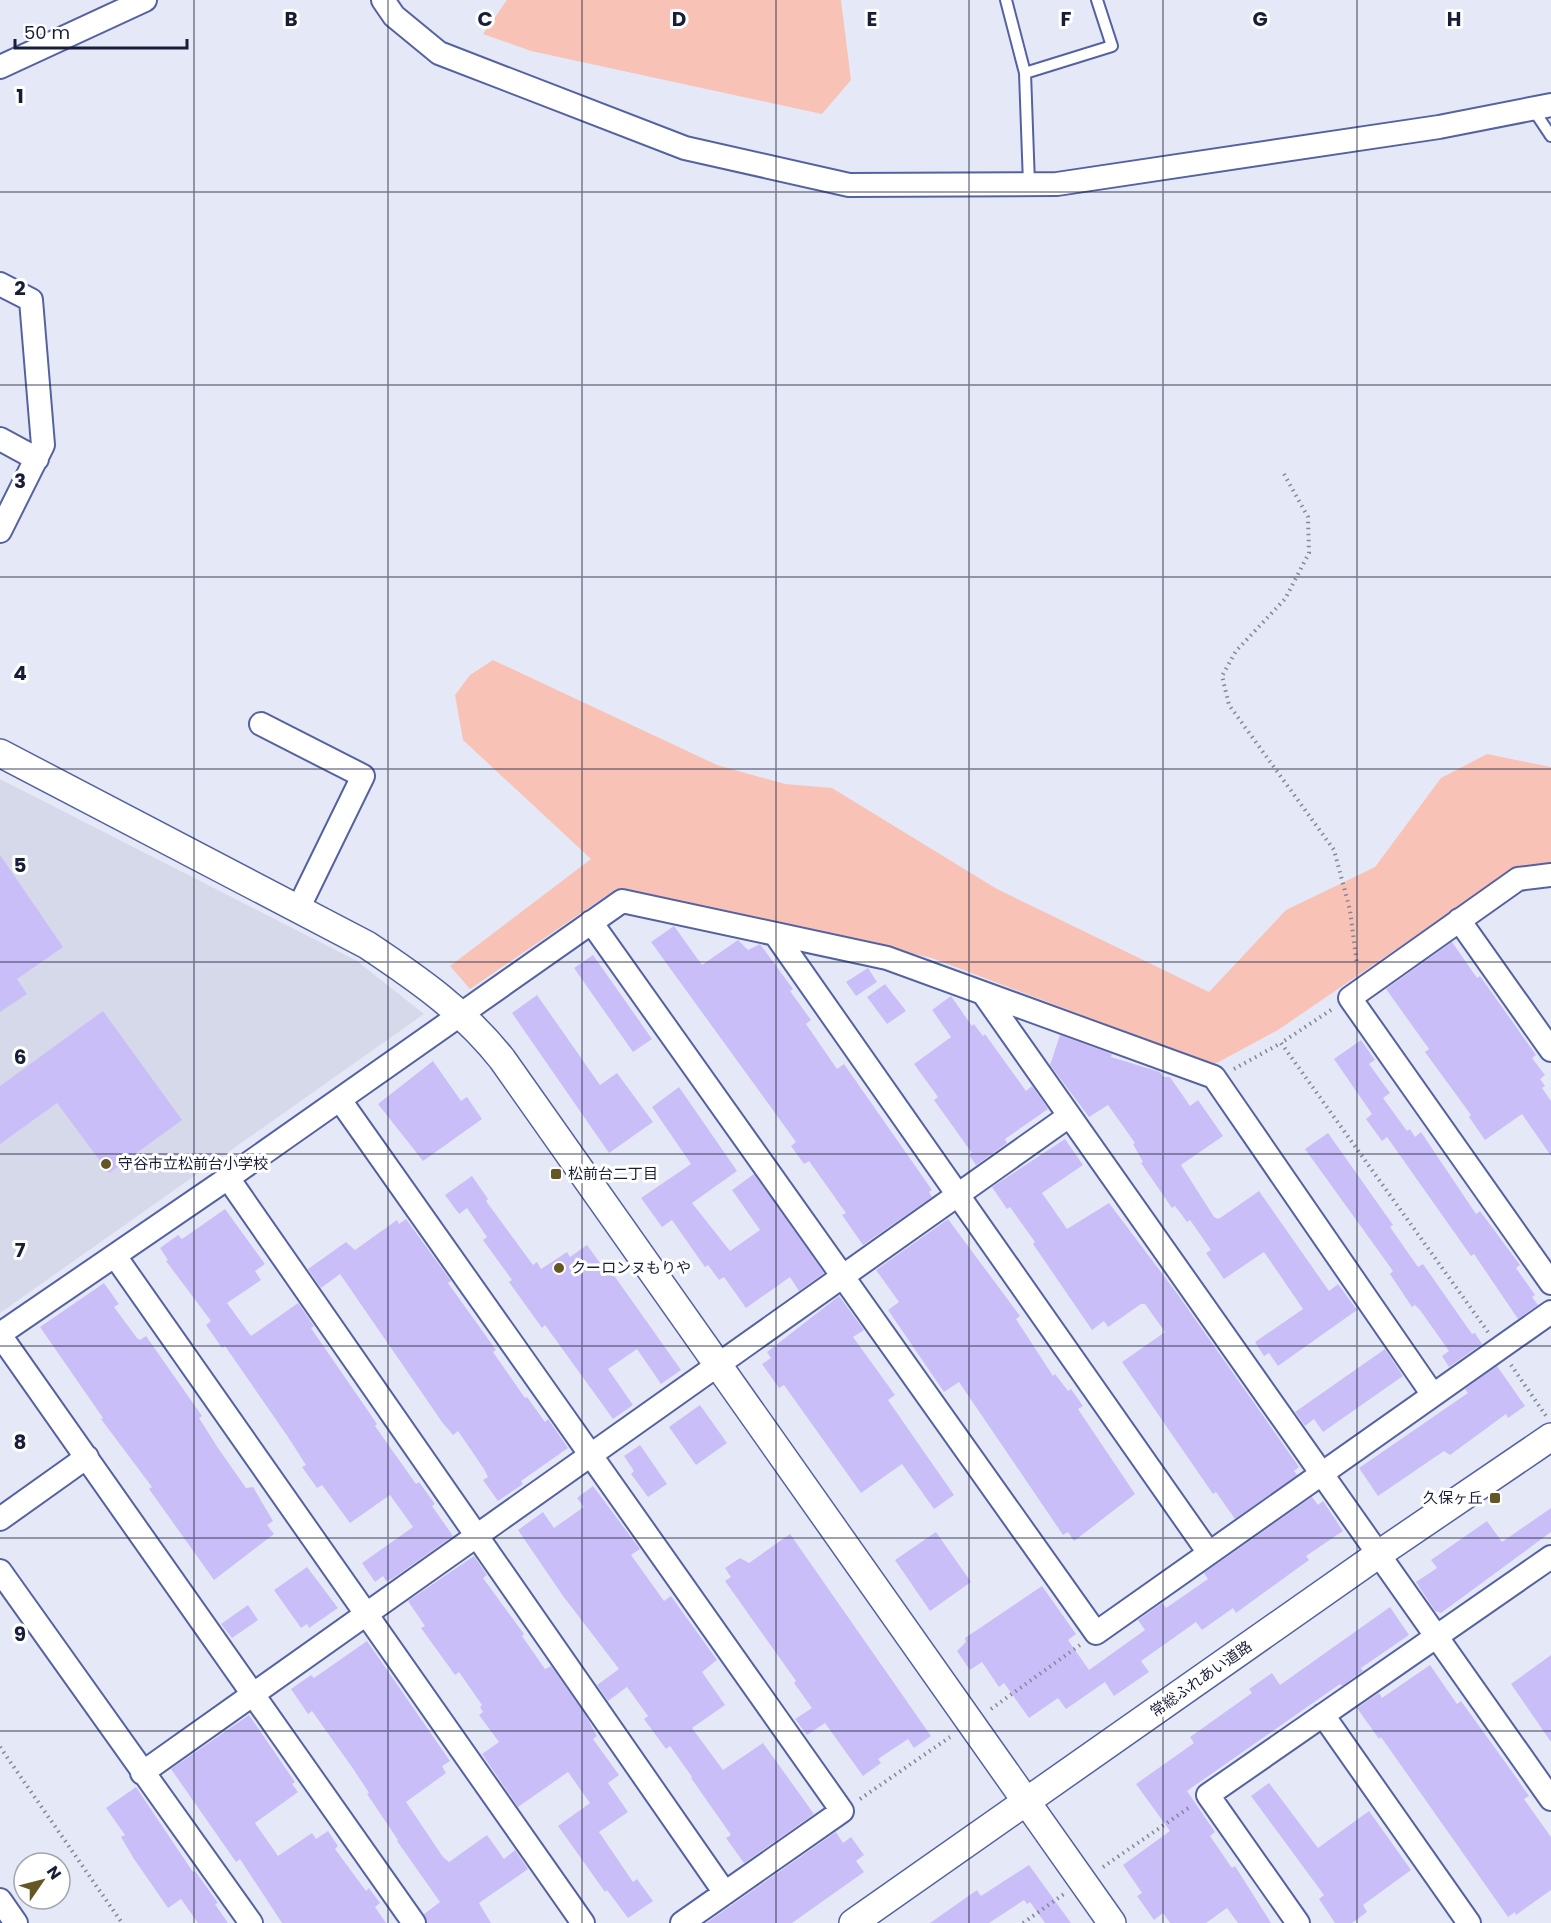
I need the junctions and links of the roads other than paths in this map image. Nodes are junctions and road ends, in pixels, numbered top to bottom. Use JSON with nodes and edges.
{"nodes":[{"id":1,"x":145,"y":0,"type":"edge"},
{"id":2,"x":383,"y":0,"type":"edge"},
{"id":3,"x":1006,"y":0,"type":"edge"},
{"id":4,"x":1097,"y":0,"type":"edge"},
{"id":5,"x":0,"y":67,"type":"edge"},
{"id":6,"x":1025,"y":73,"type":"junction"},
{"id":7,"x":1542,"y":107,"type":"edge"},
{"id":8,"x":1551,"y":136,"type":"edge"},
{"id":9,"x":1029,"y":184,"type":"junction"},
{"id":10,"x":0,"y":284,"type":"edge"},
{"id":11,"x":0,"y":439,"type":"edge"},
{"id":12,"x":37,"y":459,"type":"junction"},
{"id":13,"x":0,"y":531,"type":"edge"},
{"id":14,"x":261,"y":724,"type":"dead end"},
{"id":15,"x":0,"y":753,"type":"edge"},
{"id":16,"x":1551,"y":875,"type":"edge"},
{"id":17,"x":298,"y":909,"type":"junction"},
{"id":18,"x":1459,"y":920,"type":"junction"},
{"id":19,"x":591,"y":922,"type":"junction"},
{"id":20,"x":775,"y":934,"type":"junction"},
{"id":21,"x":983,"y":993,"type":"junction"},
{"id":22,"x":461,"y":1013,"type":"junction"},
{"id":23,"x":1551,"y":1050,"type":"edge"},
{"id":24,"x":340,"y":1100,"type":"junction"},
{"id":25,"x":1070,"y":1116,"type":"junction"},
{"id":26,"x":228,"y":1178,"type":"junction"},
{"id":27,"x":958,"y":1194,"type":"junction"},
{"id":28,"x":115,"y":1256,"type":"junction"},
{"id":29,"x":843,"y":1276,"type":"junction"},
{"id":30,"x":1551,"y":1283,"type":"edge"},
{"id":31,"x":1551,"y":1312,"type":"edge"},
{"id":32,"x":0,"y":1335,"type":"edge"},
{"id":33,"x":716,"y":1366,"type":"junction"},
{"id":34,"x":1433,"y":1395,"type":"junction"},
{"id":35,"x":1551,"y":1437,"type":"edge"},
{"id":36,"x":591,"y":1454,"type":"junction"},
{"id":37,"x":87,"y":1457,"type":"junction"},
{"id":38,"x":1322,"y":1474,"type":"junction"},
{"id":39,"x":0,"y":1519,"type":"edge"},
{"id":40,"x":477,"y":1535,"type":"junction"},
{"id":41,"x":1209,"y":1553,"type":"junction"},
{"id":42,"x":1379,"y":1554,"type":"junction"},
{"id":43,"x":1550,"y":1559,"type":"edge"},
{"id":44,"x":0,"y":1571,"type":"edge"},
{"id":45,"x":365,"y":1615,"type":"junction"},
{"id":46,"x":1436,"y":1636,"type":"junction"},
{"id":47,"x":254,"y":1694,"type":"junction"},
{"id":48,"x":1323,"y":1715,"type":"junction"},
{"id":49,"x":142,"y":1773,"type":"junction"},
{"id":50,"x":1551,"y":1799,"type":"edge"},
{"id":51,"x":1027,"y":1803,"type":"junction"},
{"id":52,"x":725,"y":1893,"type":"junction"},
{"id":53,"x":0,"y":1900,"type":"edge"},
{"id":54,"x":16,"y":1923,"type":"edge"},
{"id":55,"x":251,"y":1923,"type":"edge"},
{"id":56,"x":414,"y":1923,"type":"edge"},
{"id":57,"x":583,"y":1923,"type":"edge"},
{"id":58,"x":682,"y":1923,"type":"edge"},
{"id":59,"x":853,"y":1923,"type":"edge"},
{"id":60,"x":1112,"y":1923,"type":"edge"},
{"id":61,"x":1298,"y":1923,"type":"edge"},
{"id":62,"x":1469,"y":1923,"type":"edge"}],
"edges":[{"from":1,"to":5,"type":"street"},
{"from":2,"to":9,"type":"street"},
{"from":3,"to":6,"type":"lane"},
{"from":4,"to":6,"type":"lane"},
{"from":6,"to":9,"type":"lane"},
{"from":7,"to":8,"type":"lane"},
{"from":7,"to":9,"type":"street"},
{"from":10,"to":12,"type":"street"},
{"from":11,"to":12,"type":"street"},
{"from":12,"to":13,"type":"street"},
{"from":14,"to":17,"type":"street"},
{"from":15,"to":17,"type":"street"},
{"from":16,"to":18,"type":"street"},
{"from":17,"to":22,"type":"street"},
{"from":18,"to":23,"type":"street"},
{"from":18,"to":30,"type":"street"},
{"from":19,"to":20,"type":"street"},
{"from":19,"to":22,"type":"street"},
{"from":19,"to":29,"type":"street"},
{"from":20,"to":21,"type":"street"},
{"from":20,"to":27,"type":"street"},
{"from":21,"to":25,"type":"street"},
{"from":21,"to":34,"type":"street"},
{"from":22,"to":24,"type":"street"},
{"from":22,"to":33,"type":"street"},
{"from":24,"to":26,"type":"street"},
{"from":24,"to":36,"type":"street"},
{"from":25,"to":27,"type":"street"},
{"from":25,"to":38,"type":"street"},
{"from":26,"to":28,"type":"street"},
{"from":26,"to":40,"type":"street"},
{"from":27,"to":29,"type":"street"},
{"from":27,"to":41,"type":"street"},
{"from":28,"to":32,"type":"street"},
{"from":28,"to":45,"type":"street"},
{"from":29,"to":33,"type":"street"},
{"from":29,"to":41,"type":"street"},
{"from":31,"to":34,"type":"street"},
{"from":32,"to":37,"type":"street"},
{"from":33,"to":36,"type":"street"},
{"from":33,"to":51,"type":"street"},
{"from":34,"to":38,"type":"street"},
{"from":35,"to":42,"type":"street","name":"常総ふれあい道路"},
{"from":36,"to":40,"type":"street"},
{"from":36,"to":52,"type":"street"},
{"from":37,"to":39,"type":"street"},
{"from":37,"to":47,"type":"street"},
{"from":38,"to":41,"type":"street"},
{"from":38,"to":42,"type":"street"},
{"from":40,"to":45,"type":"street"},
{"from":40,"to":52,"type":"street"},
{"from":42,"to":46,"type":"street"},
{"from":42,"to":51,"type":"street","name":"常総ふれあい道路"},
{"from":43,"to":46,"type":"street"},
{"from":44,"to":49,"type":"street"},
{"from":45,"to":47,"type":"street"},
{"from":45,"to":57,"type":"street"},
{"from":46,"to":48,"type":"street"},
{"from":46,"to":50,"type":"street"},
{"from":47,"to":49,"type":"street"},
{"from":47,"to":56,"type":"street"},
{"from":48,"to":61,"type":"street"},
{"from":48,"to":62,"type":"street"},
{"from":49,"to":55,"type":"street"},
{"from":51,"to":59,"type":"street","name":"常総ふれあい道路"},
{"from":51,"to":60,"type":"street"},
{"from":52,"to":58,"type":"street"},
{"from":53,"to":54,"type":"street"}]}
